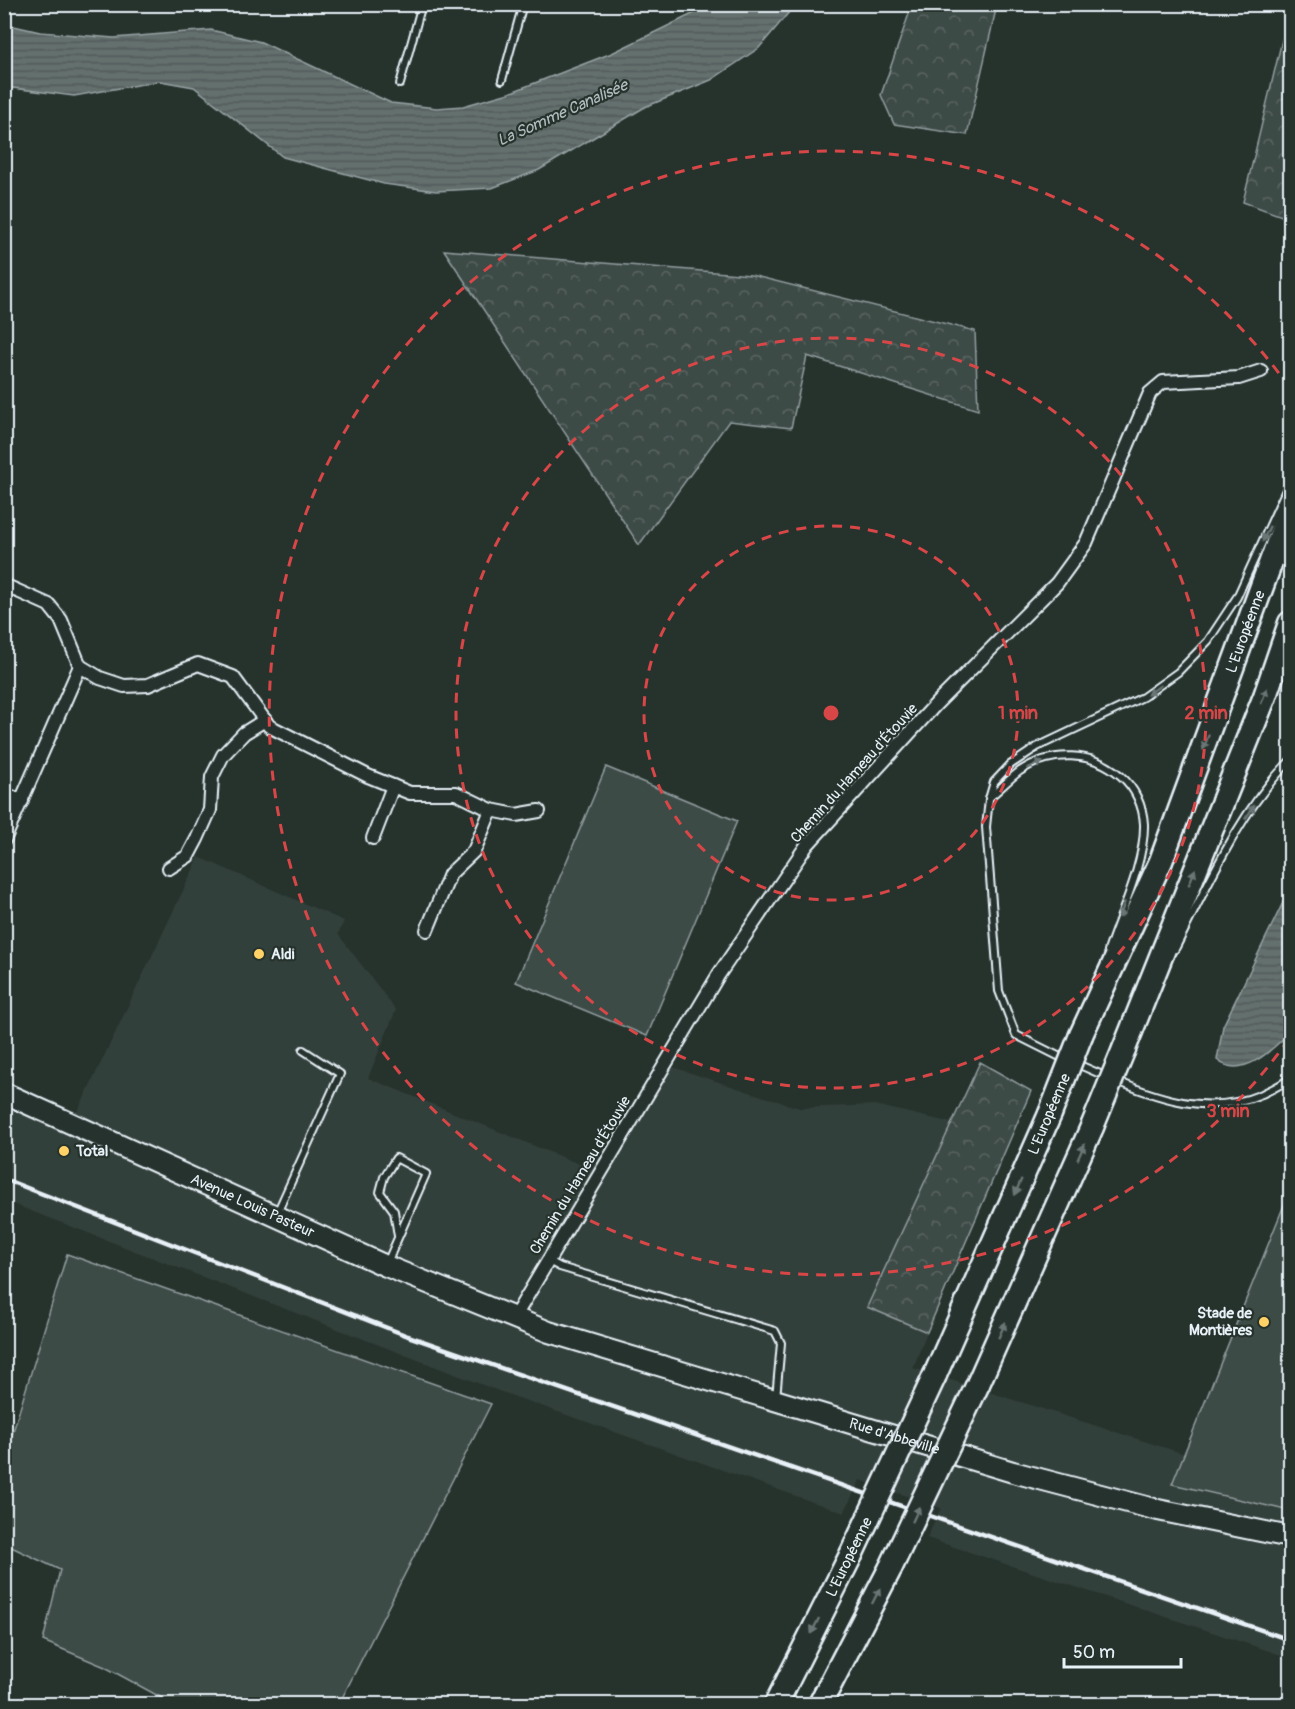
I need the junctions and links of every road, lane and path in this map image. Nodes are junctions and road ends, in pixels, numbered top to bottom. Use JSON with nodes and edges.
{"nodes":[{"id":1,"x":422,"y":4,"type":"edge"},
{"id":2,"x":523,"y":4,"type":"edge"},
{"id":3,"x":502,"y":80,"type":"dead end"},
{"id":4,"x":400,"y":84,"type":"dead end"},
{"id":5,"x":1261,"y":370,"type":"dead end"},
{"id":6,"x":1290,"y":481,"type":"edge"},
{"id":7,"x":1290,"y":510,"type":"edge"},
{"id":8,"x":4,"y":585,"type":"edge"},
{"id":9,"x":1290,"y":623,"type":"edge"},
{"id":10,"x":80,"y":666,"type":"junction"},
{"id":11,"x":265,"y":720,"type":"junction"},
{"id":12,"x":1290,"y":761,"type":"edge"},
{"id":13,"x":393,"y":786,"type":"junction"},
{"id":14,"x":4,"y":794,"type":"edge"},
{"id":15,"x":988,"y":799,"type":"junction"},
{"id":16,"x":22,"y":801,"type":"junction"},
{"id":17,"x":491,"y":810,"type":"junction"},
{"id":18,"x":539,"y":811,"type":"dead end"},
{"id":19,"x":373,"y":838,"type":"dead end"},
{"id":20,"x":4,"y":840,"type":"edge"},
{"id":21,"x":169,"y":868,"type":"dead end"},
{"id":22,"x":427,"y":930,"type":"dead end"},
{"id":23,"x":1172,"y":955,"type":"dead end"},
{"id":24,"x":1105,"y":960,"type":"dead end"},
{"id":25,"x":1167,"y":965,"type":"dead end"},
{"id":26,"x":1102,"y":971,"type":"dead end"},
{"id":27,"x":1081,"y":1035,"type":"junction"},
{"id":28,"x":1124,"y":1049,"type":"junction"},
{"id":29,"x":303,"y":1050,"type":"dead end"},
{"id":30,"x":1290,"y":1078,"type":"edge"},
{"id":31,"x":4,"y":1093,"type":"edge"},
{"id":32,"x":276,"y":1216,"type":"junction"},
{"id":33,"x":398,"y":1236,"type":"junction"},
{"id":34,"x":546,"y":1259,"type":"junction"},
{"id":35,"x":386,"y":1266,"type":"junction"},
{"id":36,"x":509,"y":1316,"type":"junction"},
{"id":37,"x":776,"y":1402,"type":"junction"},
{"id":38,"x":1290,"y":1537,"type":"edge"},
{"id":39,"x":776,"y":1704,"type":"edge"},
{"id":40,"x":820,"y":1704,"type":"edge"}],
"edges":[{"from":1,"to":4,"type":"lane"},
{"from":2,"to":3,"type":"lane"},
{"from":5,"to":34,"type":"street","name":"Chemin du Hameau d'Étouvie"},
{"from":6,"to":15,"type":"lane","one_way":true},
{"from":7,"to":27,"type":"highway","name":"L'Européenne","one_way":true},
{"from":8,"to":10,"type":"street"},
{"from":28,"to":9,"type":"highway","one_way":true},
{"from":10,"to":11,"type":"street"},
{"from":10,"to":16,"type":"street"},
{"from":11,"to":13,"type":"street"},
{"from":11,"to":21,"type":"street"},
{"from":23,"to":12,"type":"lane","one_way":true},
{"from":13,"to":17,"type":"street"},
{"from":13,"to":19,"type":"street"},
{"from":14,"to":16,"type":"street"},
{"from":15,"to":24,"type":"lane","one_way":true},
{"from":15,"to":30,"type":"lane"},
{"from":16,"to":20,"type":"street"},
{"from":17,"to":18,"type":"street"},
{"from":17,"to":22,"type":"street"},
{"from":25,"to":28,"type":"lane"},
{"from":26,"to":27,"type":"lane"},
{"from":27,"to":39,"type":"highway","name":"L'Européenne","one_way":true,"bridge":true},
{"from":40,"to":28,"type":"highway","one_way":true,"bridge":true},
{"from":29,"to":32,"type":"lane"},
{"from":31,"to":32,"type":"main road","name":"Avenue Louis Pasteur"},
{"from":32,"to":35,"type":"main road","name":"Avenue Louis Pasteur"},
{"from":33,"to":33,"type":"lane"},
{"from":33,"to":35,"type":"lane"},
{"from":34,"to":36,"type":"street","name":"Chemin du Hameau d'Étouvie"},
{"from":34,"to":37,"type":"lane"},
{"from":35,"to":36,"type":"main road","name":"Avenue Louis Pasteur"},
{"from":36,"to":37,"type":"main road","name":"Rue d'Abbeville"},
{"from":37,"to":38,"type":"main road","name":"Rue d'Abbeville"}]}
